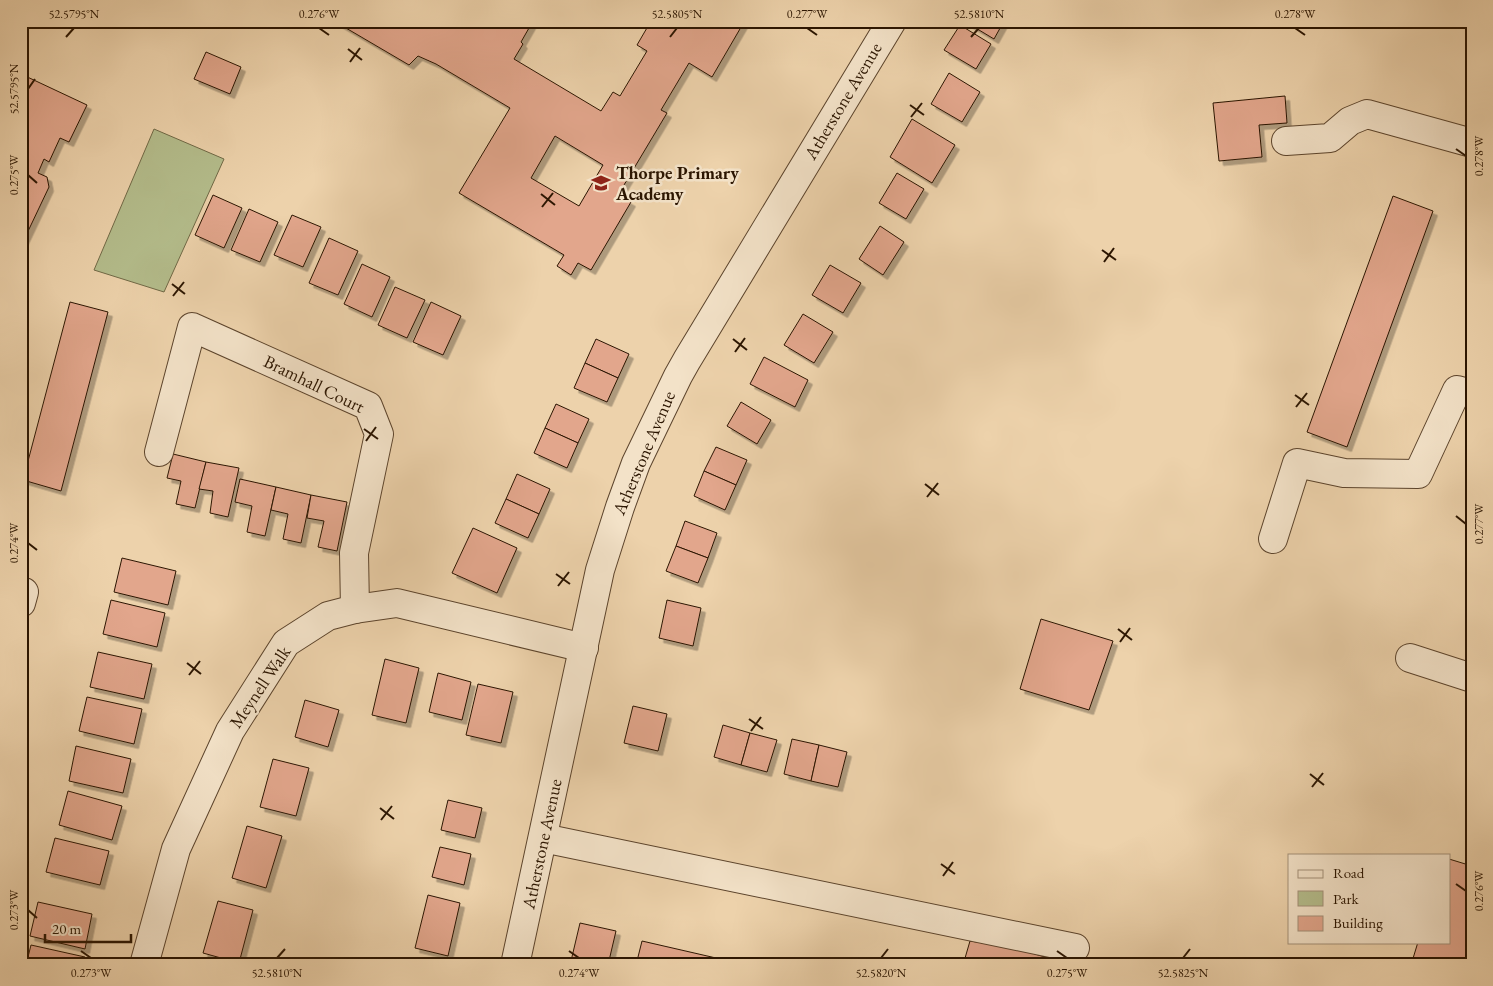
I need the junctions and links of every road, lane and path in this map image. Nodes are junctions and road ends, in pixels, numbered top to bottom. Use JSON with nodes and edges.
{"nodes":[{"id":1,"x":892,"y":21,"type":"edge"},
{"id":2,"x":1286,"y":141,"type":"dead end"},
{"id":3,"x":1472,"y":142,"type":"edge"},
{"id":4,"x":1472,"y":394,"type":"edge"},
{"id":5,"x":159,"y":452,"type":"dead end"},
{"id":6,"x":1273,"y":540,"type":"dead end"},
{"id":7,"x":355,"y":609,"type":"junction"},
{"id":8,"x":584,"y":648,"type":"junction"},
{"id":9,"x":1410,"y":658,"type":"dead end"},
{"id":10,"x":1472,"y":678,"type":"edge"},
{"id":11,"x":543,"y":838,"type":"junction"},
{"id":12,"x":1075,"y":948,"type":"dead end"},
{"id":13,"x":144,"y":965,"type":"edge"},
{"id":14,"x":515,"y":965,"type":"edge"}],
"edges":[{"from":1,"to":8,"type":"street","name":"Atherstone Avenue"},
{"from":2,"to":3,"type":"street"},
{"from":4,"to":6,"type":"street"},
{"from":5,"to":7,"type":"street","name":"Bramhall Court"},
{"from":7,"to":8,"type":"street","name":"Meynell Walk"},
{"from":7,"to":13,"type":"street","name":"Meynell Walk"},
{"from":8,"to":11,"type":"street","name":"Atherstone Avenue"},
{"from":9,"to":10,"type":"street"},
{"from":11,"to":12,"type":"street"},
{"from":11,"to":14,"type":"street","name":"Atherstone Avenue"}]}
